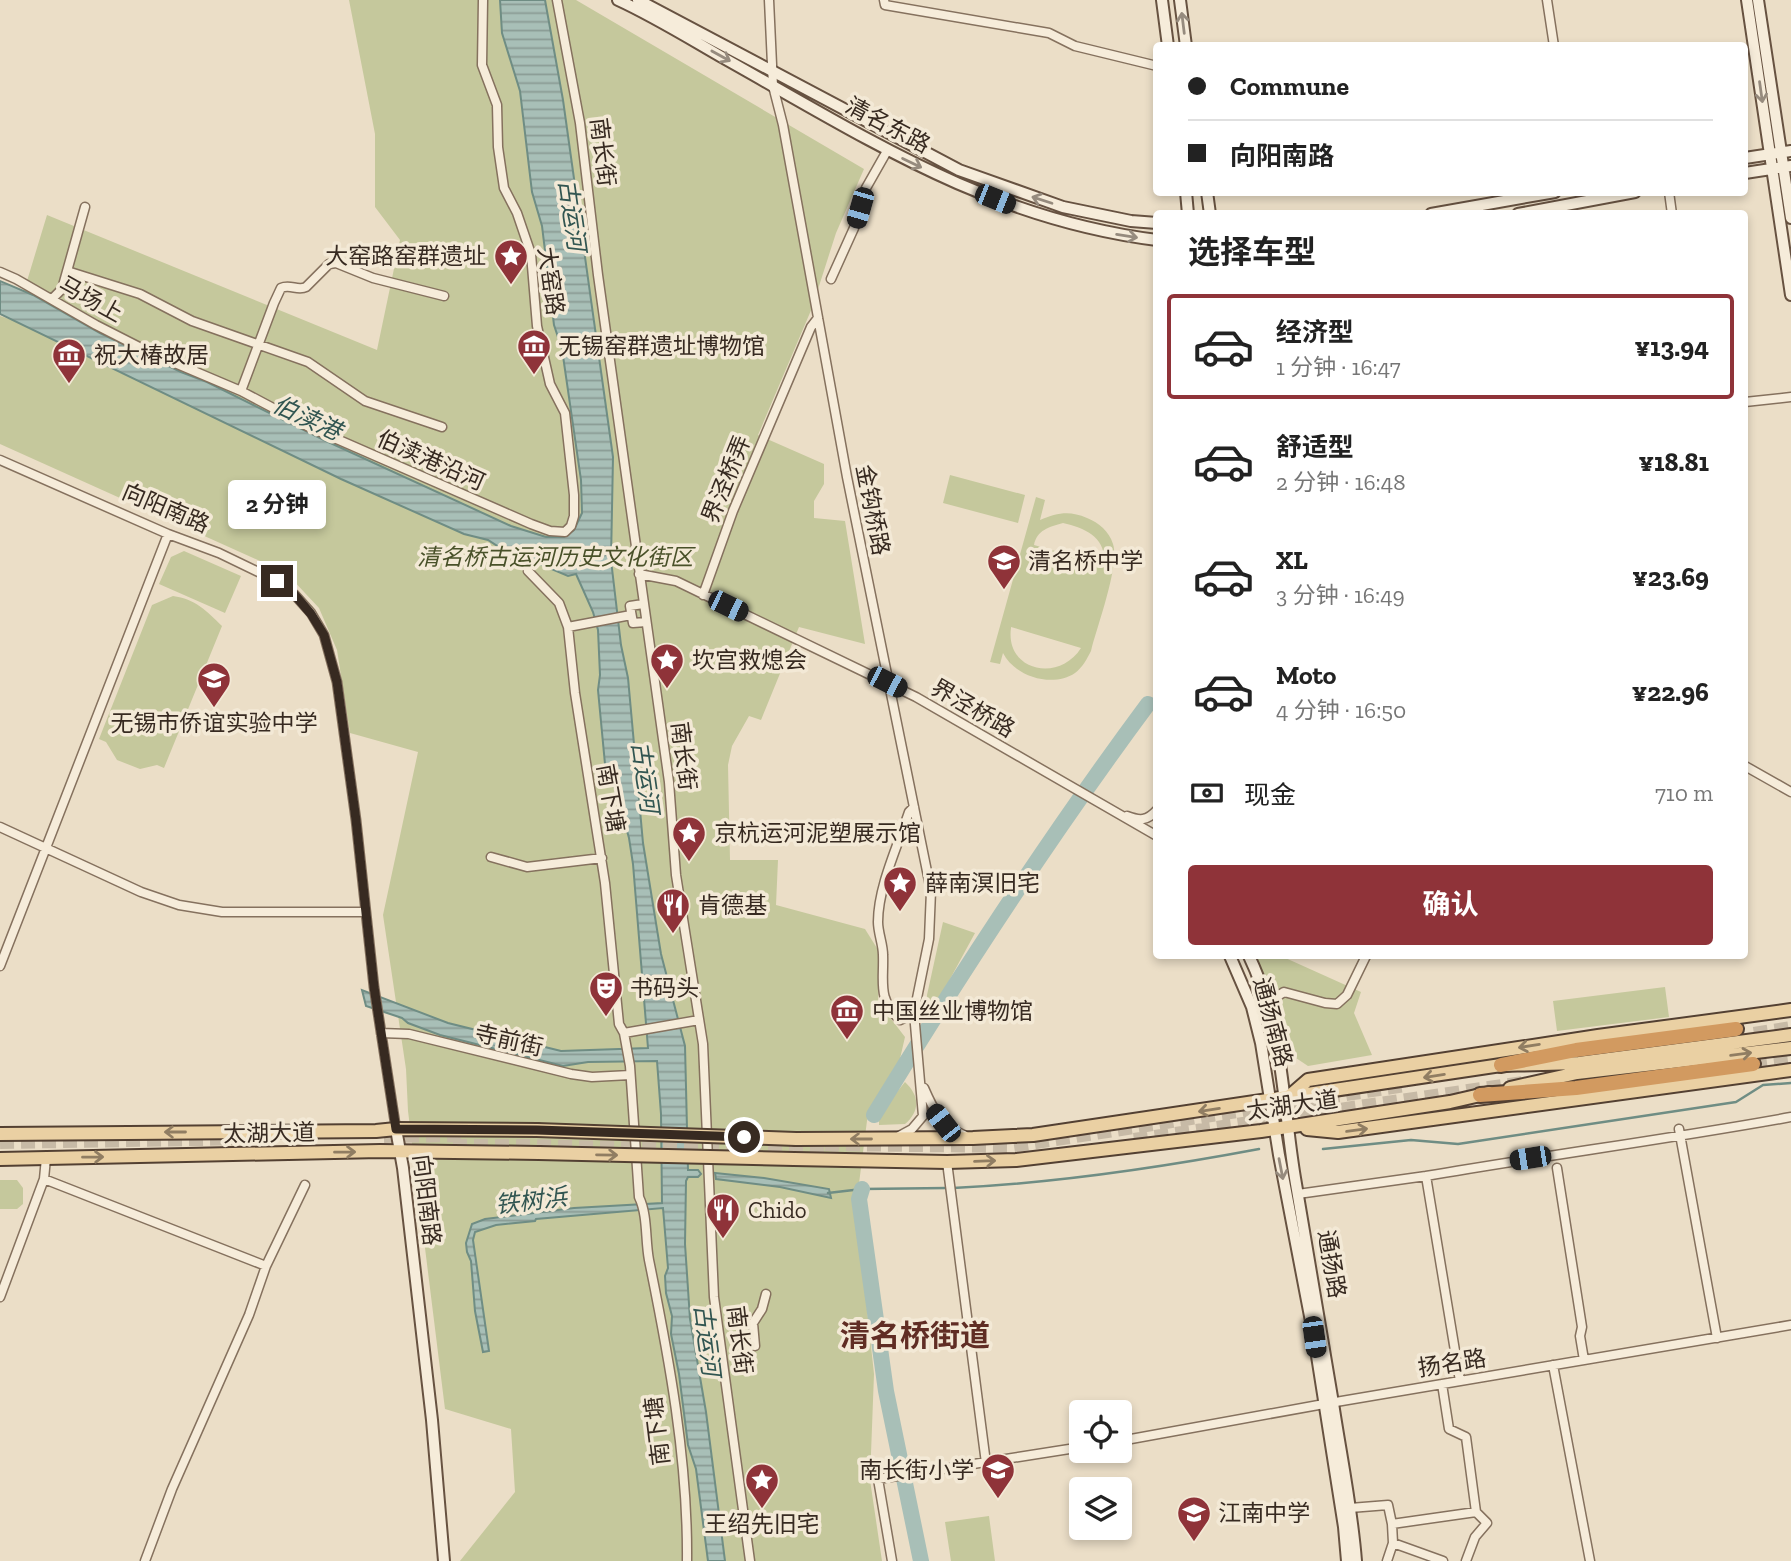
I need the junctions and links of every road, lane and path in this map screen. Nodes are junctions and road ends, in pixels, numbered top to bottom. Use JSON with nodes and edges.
{"nodes":[{"id":1,"x":483,"y":0,"type":"edge"},
{"id":2,"x":557,"y":0,"type":"edge"},
{"id":3,"x":618,"y":0,"type":"edge"},
{"id":4,"x":638,"y":0,"type":"edge"},
{"id":5,"x":769,"y":0,"type":"edge"},
{"id":6,"x":884,"y":0,"type":"edge"},
{"id":7,"x":1162,"y":0,"type":"edge"},
{"id":8,"x":1180,"y":0,"type":"edge"},
{"id":9,"x":1547,"y":0,"type":"edge"},
{"id":10,"x":1747,"y":0,"type":"edge"},
{"id":11,"x":1758,"y":0,"type":"edge"},
{"id":12,"x":1167,"y":42,"type":"edge"},
{"id":13,"x":1185,"y":42,"type":"edge"},
{"id":14,"x":1553,"y":42,"type":"edge"},
{"id":15,"x":1153,"y":64,"type":"edge"},
{"id":16,"x":771,"y":69,"type":"junction"},
{"id":17,"x":773,"y":86,"type":"junction"},
{"id":18,"x":887,"y":151,"type":"junction"},
{"id":19,"x":1780,"y":152,"type":"edge"},
{"id":20,"x":1748,"y":157,"type":"edge"},
{"id":21,"x":1782,"y":167,"type":"edge"},
{"id":22,"x":1748,"y":173,"type":"edge"},
{"id":23,"x":1533,"y":196,"type":"edge"},
{"id":24,"x":1613,"y":196,"type":"edge"},
{"id":25,"x":85,"y":207,"type":"dead end"},
{"id":26,"x":1454,"y":210,"type":"edge"},
{"id":27,"x":1537,"y":210,"type":"edge"},
{"id":28,"x":1791,"y":218,"type":"edge"},
{"id":29,"x":1153,"y":223,"type":"edge"},
{"id":30,"x":1153,"y":239,"type":"edge"},
{"id":31,"x":67,"y":271,"type":"junction"},
{"id":32,"x":0,"y":272,"type":"edge"},
{"id":33,"x":831,"y":279,"type":"dead end"},
{"id":34,"x":1791,"y":295,"type":"edge"},
{"id":35,"x":444,"y":296,"type":"dead end"},
{"id":36,"x":52,"y":299,"type":"junction"},
{"id":37,"x":818,"y":318,"type":"junction"},
{"id":38,"x":258,"y":345,"type":"junction"},
{"id":39,"x":241,"y":391,"type":"junction"},
{"id":40,"x":1791,"y":397,"type":"edge"},
{"id":41,"x":1748,"y":402,"type":"edge"},
{"id":42,"x":442,"y":427,"type":"dead end"},
{"id":43,"x":0,"y":460,"type":"edge"},
{"id":44,"x":571,"y":526,"type":"joint"},
{"id":45,"x":168,"y":534,"type":"junction"},
{"id":46,"x":527,"y":571,"type":"dead end"},
{"id":47,"x":639,"y":574,"type":"junction"},
{"id":48,"x":703,"y":595,"type":"junction"},
{"id":49,"x":643,"y":604,"type":"junction"},
{"id":50,"x":631,"y":614,"type":"junction"},
{"id":51,"x":646,"y":622,"type":"junction"},
{"id":52,"x":568,"y":627,"type":"junction"},
{"id":53,"x":887,"y":682,"type":"junction"},
{"id":54,"x":1748,"y":768,"type":"edge"},
{"id":55,"x":1791,"y":792,"type":"edge"},
{"id":56,"x":914,"y":807,"type":"junction"},
{"id":57,"x":1121,"y":814,"type":"junction"},
{"id":58,"x":1153,"y":814,"type":"edge"},
{"id":59,"x":0,"y":827,"type":"edge"},
{"id":60,"x":1153,"y":834,"type":"edge"},
{"id":61,"x":47,"y":849,"type":"junction"},
{"id":62,"x":491,"y":858,"type":"dead end"},
{"id":63,"x":602,"y":858,"type":"junction"},
{"id":64,"x":364,"y":912,"type":"junction"},
{"id":65,"x":1231,"y":959,"type":"edge"},
{"id":66,"x":1250,"y":959,"type":"edge"},
{"id":67,"x":1365,"y":959,"type":"edge"},
{"id":68,"x":0,"y":967,"type":"edge"},
{"id":69,"x":1268,"y":1002,"type":"junction"},
{"id":70,"x":1791,"y":1010,"type":"edge"},
{"id":71,"x":914,"y":1013,"type":"junction"},
{"id":72,"x":699,"y":1020,"type":"junction"},
{"id":73,"x":381,"y":1029,"type":"junction"},
{"id":74,"x":1736,"y":1029,"type":"tunnel mouth"},
{"id":75,"x":624,"y":1033,"type":"junction"},
{"id":76,"x":1791,"y":1035,"type":"edge"},
{"id":77,"x":1791,"y":1048,"type":"edge"},
{"id":78,"x":1753,"y":1064,"type":"tunnel mouth"},
{"id":79,"x":1501,"y":1065,"type":"junction"},
{"id":80,"x":1791,"y":1070,"type":"edge"},
{"id":81,"x":630,"y":1071,"type":"junction"},
{"id":82,"x":919,"y":1077,"type":"junction"},
{"id":83,"x":1480,"y":1095,"type":"junction"},
{"id":84,"x":1286,"y":1099,"type":"junction"},
{"id":85,"x":1270,"y":1101,"type":"junction"},
{"id":86,"x":1450,"y":1102,"type":"junction"},
{"id":87,"x":1537,"y":1105,"type":"junction"},
{"id":88,"x":1791,"y":1117,"type":"edge"},
{"id":89,"x":1289,"y":1127,"type":"junction"},
{"id":90,"x":396,"y":1129,"type":"junction"},
{"id":91,"x":1274,"y":1129,"type":"junction"},
{"id":92,"x":1680,"y":1133,"type":"junction"},
{"id":93,"x":0,"y":1134,"type":"edge"},
{"id":94,"x":973,"y":1138,"type":"junction"},
{"id":95,"x":893,"y":1139,"type":"junction"},
{"id":96,"x":399,"y":1151,"type":"junction"},
{"id":97,"x":46,"y":1158,"type":"junction"},
{"id":98,"x":0,"y":1159,"type":"edge"},
{"id":99,"x":947,"y":1163,"type":"junction"},
{"id":100,"x":1557,"y":1168,"type":"dead end"},
{"id":101,"x":1426,"y":1175,"type":"junction"},
{"id":102,"x":44,"y":1179,"type":"junction"},
{"id":103,"x":305,"y":1185,"type":"dead end"},
{"id":104,"x":1298,"y":1194,"type":"junction"},
{"id":105,"x":267,"y":1266,"type":"junction"},
{"id":106,"x":766,"y":1294,"type":"dead end"},
{"id":107,"x":0,"y":1297,"type":"edge"},
{"id":108,"x":1791,"y":1325,"type":"edge"},
{"id":109,"x":1717,"y":1338,"type":"junction"},
{"id":110,"x":755,"y":1346,"type":"dead end"},
{"id":111,"x":1584,"y":1360,"type":"junction"},
{"id":112,"x":1553,"y":1365,"type":"junction"},
{"id":113,"x":1460,"y":1381,"type":"junction"},
{"id":114,"x":1442,"y":1384,"type":"junction"},
{"id":115,"x":1328,"y":1403,"type":"junction"},
{"id":116,"x":1132,"y":1439,"type":"edge"},
{"id":117,"x":1069,"y":1449,"type":"edge"},
{"id":118,"x":986,"y":1463,"type":"junction"},
{"id":119,"x":1350,"y":1508,"type":"junction"},
{"id":120,"x":1476,"y":1512,"type":"junction"},
{"id":121,"x":1392,"y":1524,"type":"junction"},
{"id":122,"x":1393,"y":1543,"type":"junction"},
{"id":123,"x":145,"y":1561,"type":"edge"},
{"id":124,"x":444,"y":1561,"type":"edge"},
{"id":125,"x":687,"y":1561,"type":"edge"},
{"id":126,"x":750,"y":1561,"type":"edge"},
{"id":127,"x":892,"y":1561,"type":"edge"},
{"id":128,"x":1347,"y":1561,"type":"edge"},
{"id":129,"x":1356,"y":1561,"type":"edge"},
{"id":130,"x":1387,"y":1561,"type":"edge"},
{"id":131,"x":1443,"y":1561,"type":"edge"},
{"id":132,"x":1466,"y":1561,"type":"edge"},
{"id":133,"x":1590,"y":1561,"type":"edge"}],
"edges":[{"from":1,"to":44,"type":"street","name":"大窑路"},
{"from":2,"to":47,"type":"street","name":"南长街"},
{"from":3,"to":17,"type":"main road","name":"清名东路","one_way":true},
{"from":4,"to":16,"type":"main road","name":"清名东路"},
{"from":5,"to":16,"type":"street","name":"金钩桥路"},
{"from":6,"to":15,"type":"street"},
{"from":7,"to":12,"type":"main road"},
{"from":13,"to":8,"type":"main road","one_way":true},
{"from":9,"to":14,"type":"street"},
{"from":10,"to":19,"type":"main road","one_way":true},
{"from":11,"to":19,"type":"main road"},
{"from":16,"to":17,"type":"street","name":"金钩桥路"},
{"from":29,"to":16,"type":"main road","name":"清名东路","one_way":true},
{"from":17,"to":18,"type":"main road","name":"清名东路"},
{"from":17,"to":37,"type":"street","name":"金钩桥路"},
{"from":18,"to":30,"type":"main road","name":"清名东路","one_way":true},
{"from":18,"to":33,"type":"street"},
{"from":19,"to":20,"type":"main road"},
{"from":19,"to":21,"type":"main road"},
{"from":21,"to":22,"type":"main road"},
{"from":21,"to":28,"type":"main road"},
{"from":21,"to":34,"type":"main road"},
{"from":23,"to":26,"type":"main road"},
{"from":24,"to":27,"type":"main road"},
{"from":25,"to":31,"type":"street"},
{"from":31,"to":36,"type":"street"},
{"from":31,"to":38,"type":"street"},
{"from":32,"to":36,"type":"street","name":"马场上"},
{"from":35,"to":38,"type":"street"},
{"from":36,"to":39,"type":"street","name":"马场上"},
{"from":37,"to":48,"type":"street","name":"界泾桥弄"},
{"from":37,"to":53,"type":"street","name":"金钩桥路"},
{"from":38,"to":39,"type":"street"},
{"from":38,"to":42,"type":"street"},
{"from":39,"to":44,"type":"street","name":"伯渎港沿河"},
{"from":40,"to":41,"type":"street"},
{"from":43,"to":45,"type":"street","name":"向阳南路"},
{"from":45,"to":61,"type":"street"},
{"from":45,"to":64,"type":"street","name":"向阳南路"},
{"from":46,"to":52,"type":"street","name":"南下塘"},
{"from":47,"to":48,"type":"street"},
{"from":47,"to":49,"type":"street","name":"南长街"},
{"from":48,"to":53,"type":"street","name":"界泾桥路"},
{"from":49,"to":50,"type":"street"},
{"from":49,"to":51,"type":"street","name":"南长街"},
{"from":50,"to":51,"type":"street"},
{"from":50,"to":52,"type":"street"},
{"from":51,"to":72,"type":"street","name":"南长街"},
{"from":52,"to":63,"type":"street","name":"南下塘"},
{"from":53,"to":56,"type":"street","name":"金钩桥路"},
{"from":53,"to":57,"type":"street","name":"界泾桥路"},
{"from":54,"to":55,"type":"street"},
{"from":56,"to":71,"type":"street","name":"金钩桥路"},
{"from":56,"to":71,"type":"street"},
{"from":57,"to":58,"type":"street"},
{"from":57,"to":60,"type":"street"},
{"from":59,"to":61,"type":"street"},
{"from":61,"to":64,"type":"street"},
{"from":61,"to":68,"type":"street"},
{"from":62,"to":63,"type":"street"},
{"from":63,"to":75,"type":"street","name":"南下塘"},
{"from":64,"to":73,"type":"street","name":"向阳南路"},
{"from":65,"to":85,"type":"main road","name":"通扬南路"},
{"from":66,"to":69,"type":"main road","name":"通扬南路"},
{"from":67,"to":69,"type":"street"},
{"from":69,"to":84,"type":"main road","name":"通扬南路"},
{"from":70,"to":84,"type":"main road","one_way":true},
{"from":71,"to":82,"type":"street","name":"金钩桥路"},
{"from":72,"to":75,"type":"street"},
{"from":72,"to":126,"type":"street","name":"南长街"},
{"from":73,"to":81,"type":"street","name":"寺前街"},
{"from":73,"to":90,"type":"street","name":"向阳南路"},
{"from":74,"to":79,"type":"highway"},
{"from":75,"to":81,"type":"street","name":"南下塘"},
{"from":76,"to":79,"type":"main road","name":"太湖大道"},
{"from":83,"to":77,"type":"main road","name":"太湖大道","one_way":true},
{"from":78,"to":83,"type":"highway"},
{"from":79,"to":84,"type":"main road","name":"太湖大道","one_way":true},
{"from":80,"to":87,"type":"main road"},
{"from":81,"to":125,"type":"street","name":"南下塘"},
{"from":82,"to":94,"type":"street"},
{"from":82,"to":95,"type":"street","name":"金钩桥路"},
{"from":83,"to":86,"type":"main road","name":"太湖大道"},
{"from":84,"to":85,"type":"main road","name":"太湖大道"},
{"from":84,"to":89,"type":"main road","name":"通扬路"},
{"from":85,"to":91,"type":"main road","name":"通扬路"},
{"from":85,"to":94,"type":"main road","name":"太湖大道","one_way":true},
{"from":86,"to":87,"type":"main road"},
{"from":86,"to":89,"type":"main road","name":"太湖大道"},
{"from":89,"to":87,"type":"main road","one_way":true},
{"from":88,"to":92,"type":"street"},
{"from":89,"to":91,"type":"main road","name":"太湖大道"},
{"from":89,"to":104,"type":"main road","name":"通扬路"},
{"from":90,"to":93,"type":"main road","name":"太湖大道","one_way":true},
{"from":95,"to":90,"type":"main road","name":"太湖大道","one_way":true,"bridge":true},
{"from":90,"to":96,"type":"main road","name":"向阳南路"},
{"from":99,"to":91,"type":"main road","name":"太湖大道","one_way":true},
{"from":91,"to":115,"type":"main road","name":"通扬路","one_way":true},
{"from":92,"to":101,"type":"street"},
{"from":92,"to":109,"type":"street"},
{"from":94,"to":95,"type":"main road","name":"太湖大道"},
{"from":97,"to":96,"type":"main road","name":"太湖大道","one_way":true},
{"from":96,"to":99,"type":"main road","name":"太湖大道","one_way":true,"bridge":true},
{"from":96,"to":124,"type":"main road","name":"向阳南路"},
{"from":97,"to":98,"type":"main road","name":"太湖大道"},
{"from":97,"to":102,"type":"street"},
{"from":99,"to":118,"type":"street"},
{"from":100,"to":111,"type":"street"},
{"from":101,"to":104,"type":"street"},
{"from":101,"to":113,"type":"street"},
{"from":102,"to":105,"type":"street"},
{"from":102,"to":107,"type":"street"},
{"from":103,"to":105,"type":"street"},
{"from":104,"to":115,"type":"main road","name":"通扬路"},
{"from":105,"to":123,"type":"street"},
{"from":106,"to":110,"type":"street"},
{"from":108,"to":109,"type":"street","name":"扬名路"},
{"from":109,"to":111,"type":"street","name":"扬名路"},
{"from":111,"to":112,"type":"street","name":"扬名路"},
{"from":112,"to":113,"type":"street","name":"扬名路"},
{"from":112,"to":133,"type":"street"},
{"from":113,"to":114,"type":"street","name":"扬名路"},
{"from":114,"to":115,"type":"street","name":"扬名路"},
{"from":114,"to":120,"type":"street"},
{"from":115,"to":116,"type":"street","name":"扬名路"},
{"from":115,"to":119,"type":"main road","name":"通扬路"},
{"from":115,"to":128,"type":"main road","name":"通扬路"},
{"from":117,"to":118,"type":"street"},
{"from":118,"to":127,"type":"street"},
{"from":119,"to":121,"type":"street"},
{"from":119,"to":129,"type":"main road","name":"通扬路"},
{"from":120,"to":121,"type":"street"},
{"from":120,"to":132,"type":"street"},
{"from":121,"to":122,"type":"street"},
{"from":122,"to":130,"type":"street"},
{"from":122,"to":131,"type":"street"}]}
